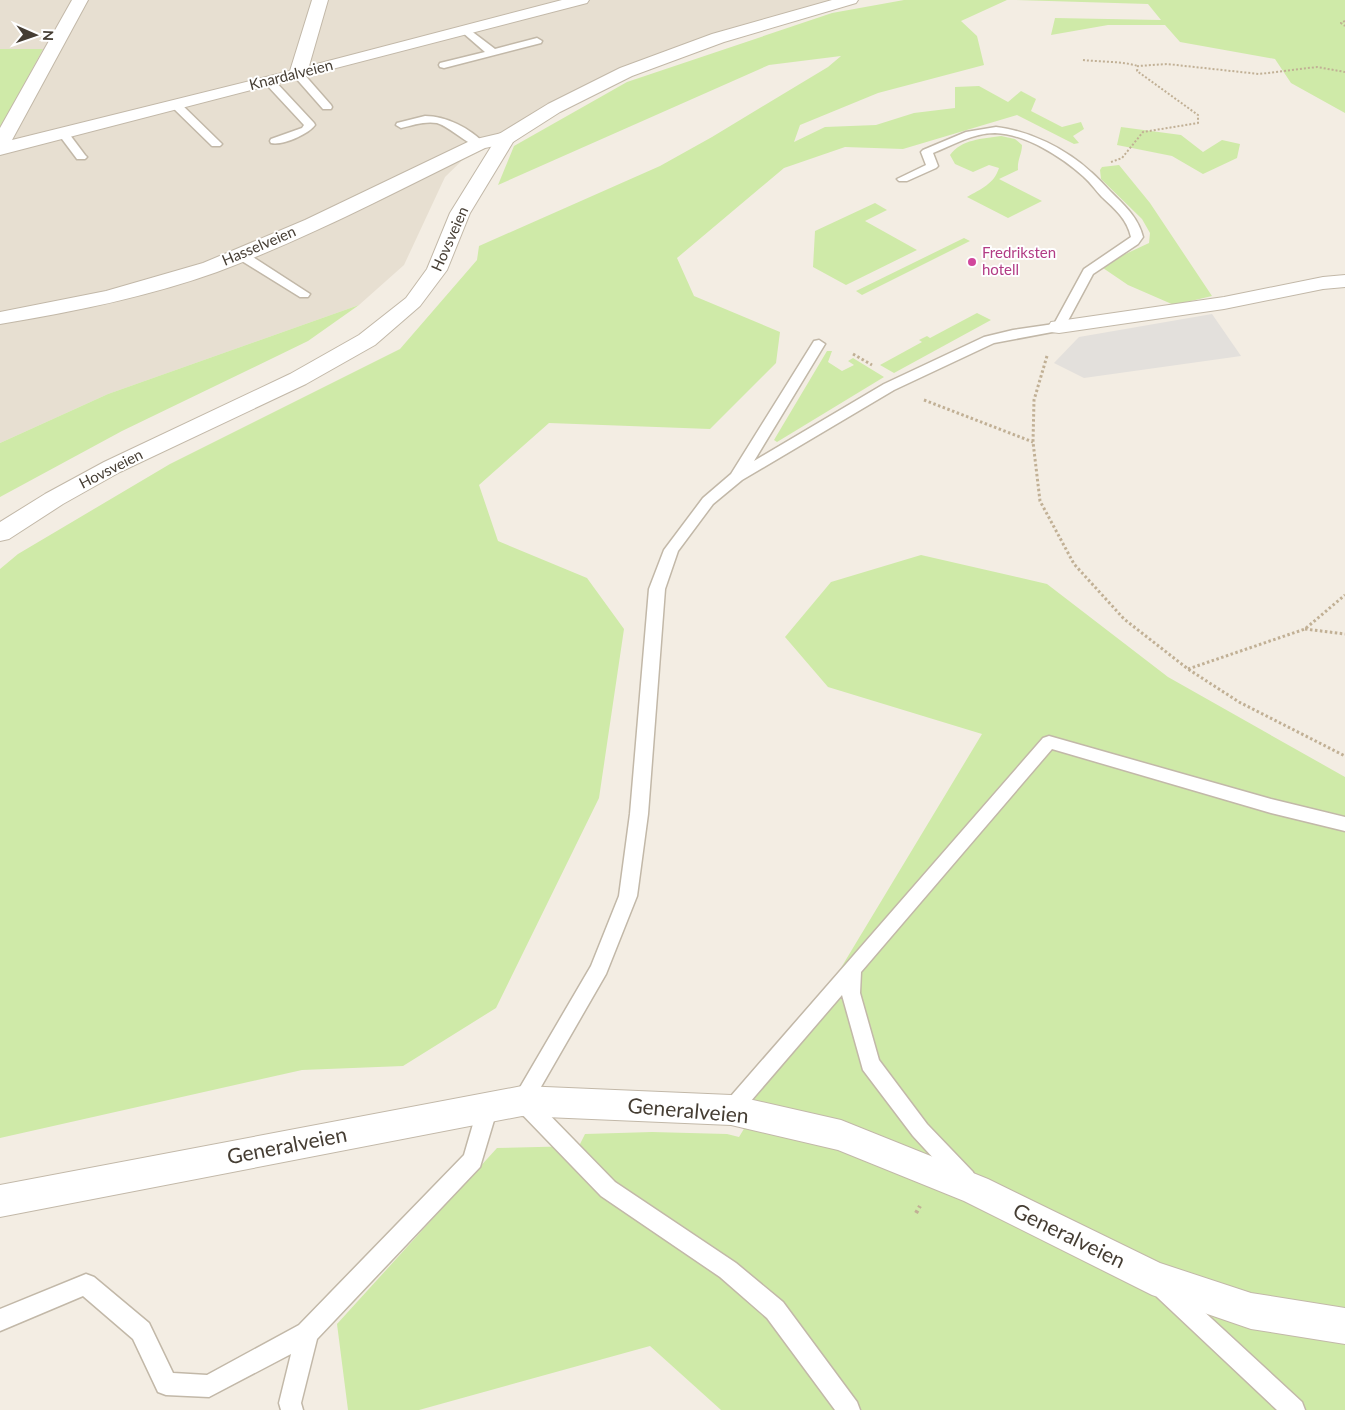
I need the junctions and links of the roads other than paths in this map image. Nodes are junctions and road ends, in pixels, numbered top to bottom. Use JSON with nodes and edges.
{"nodes":[{"id":1,"x":80,"y":0,"type":"edge"},
{"id":2,"x":320,"y":0,"type":"edge"},
{"id":3,"x":581,"y":0,"type":"edge"},
{"id":4,"x":850,"y":0,"type":"edge"},
{"id":5,"x":561,"y":2,"type":"edge"},
{"id":6,"x":466,"y":30,"type":"junction"},
{"id":7,"x":537,"y":41,"type":"dead end"},
{"id":8,"x":493,"y":53,"type":"junction"},
{"id":9,"x":444,"y":65,"type":"dead end"},
{"id":10,"x":298,"y":74,"type":"junction"},
{"id":11,"x":269,"y":81,"type":"junction"},
{"id":12,"x":176,"y":104,"type":"junction"},
{"id":13,"x":327,"y":107,"type":"dead end"},
{"id":14,"x":401,"y":125,"type":"dead end"},
{"id":15,"x":63,"y":132,"type":"junction"},
{"id":16,"x":506,"y":138,"type":"junction"},
{"id":17,"x":275,"y":141,"type":"dead end"},
{"id":18,"x":216,"y":144,"type":"dead end"},
{"id":19,"x":479,"y":144,"type":"junction"},
{"id":20,"x":0,"y":147,"type":"edge"},
{"id":21,"x":81,"y":157,"type":"dead end"},
{"id":22,"x":1083,"y":171,"type":"joint"},
{"id":23,"x":903,"y":180,"type":"dead end"},
{"id":24,"x":241,"y":254,"type":"junction"},
{"id":25,"x":1345,"y":281,"type":"edge"},
{"id":26,"x":304,"y":294,"type":"dead end"},
{"id":27,"x":0,"y":318,"type":"edge"},
{"id":28,"x":1059,"y":327,"type":"junction"},
{"id":29,"x":820,"y":344,"type":"dead end"},
{"id":30,"x":737,"y":477,"type":"junction"},
{"id":31,"x":0,"y":533,"type":"edge"},
{"id":32,"x":1345,"y":824,"type":"edge"},
{"id":33,"x":852,"y":970,"type":"junction"},
{"id":34,"x":522,"y":1101,"type":"junction"},
{"id":35,"x":488,"y":1107,"type":"junction"},
{"id":36,"x":731,"y":1110,"type":"junction"},
{"id":37,"x":976,"y":1190,"type":"junction"},
{"id":38,"x":0,"y":1201,"type":"edge"},
{"id":39,"x":1152,"y":1278,"type":"junction"},
{"id":40,"x":0,"y":1320,"type":"edge"},
{"id":41,"x":1345,"y":1326,"type":"edge"},
{"id":42,"x":307,"y":1333,"type":"junction"},
{"id":43,"x":292,"y":1410,"type":"edge"},
{"id":44,"x":848,"y":1410,"type":"edge"},
{"id":45,"x":1294,"y":1410,"type":"edge"}],
"edges":[{"from":1,"to":20,"type":"street"},
{"from":2,"to":10,"type":"street"},
{"from":3,"to":5,"type":"street","name":"Knardalveien"},
{"from":4,"to":16,"type":"street","name":"Hovsveien"},
{"from":5,"to":6,"type":"street","name":"Knardalveien"},
{"from":6,"to":8,"type":"lane"},
{"from":6,"to":10,"type":"street","name":"Knardalveien"},
{"from":7,"to":8,"type":"lane"},
{"from":8,"to":9,"type":"lane"},
{"from":10,"to":11,"type":"street","name":"Knardalveien"},
{"from":10,"to":13,"type":"lane"},
{"from":11,"to":12,"type":"street","name":"Knardalveien"},
{"from":11,"to":17,"type":"lane"},
{"from":12,"to":15,"type":"street","name":"Knardalveien"},
{"from":12,"to":18,"type":"lane"},
{"from":14,"to":19,"type":"lane"},
{"from":15,"to":20,"type":"street","name":"Knardalveien"},
{"from":15,"to":21,"type":"lane"},
{"from":16,"to":19,"type":"street","name":"Hasselveien"},
{"from":16,"to":31,"type":"street","name":"Hovsveien"},
{"from":19,"to":24,"type":"street","name":"Hasselveien"},
{"from":22,"to":23,"type":"lane"},
{"from":22,"to":28,"type":"lane"},
{"from":24,"to":26,"type":"lane"},
{"from":24,"to":27,"type":"street","name":"Hasselveien"},
{"from":25,"to":28,"type":"street"},
{"from":28,"to":30,"type":"lane"},
{"from":29,"to":30,"type":"lane"},
{"from":30,"to":34,"type":"lane"},
{"from":32,"to":33,"type":"lane"},
{"from":33,"to":36,"type":"lane"},
{"from":33,"to":37,"type":"lane"},
{"from":34,"to":35,"type":"street","name":"Generalveien"},
{"from":34,"to":36,"type":"street","name":"Generalveien"},
{"from":34,"to":44,"type":"lane"},
{"from":35,"to":38,"type":"street","name":"Generalveien"},
{"from":35,"to":42,"type":"lane"},
{"from":36,"to":37,"type":"street","name":"Generalveien"},
{"from":37,"to":39,"type":"street","name":"Generalveien"},
{"from":39,"to":41,"type":"street","name":"Generalveien"},
{"from":39,"to":45,"type":"lane"},
{"from":40,"to":42,"type":"lane"},
{"from":42,"to":43,"type":"lane"}]}
